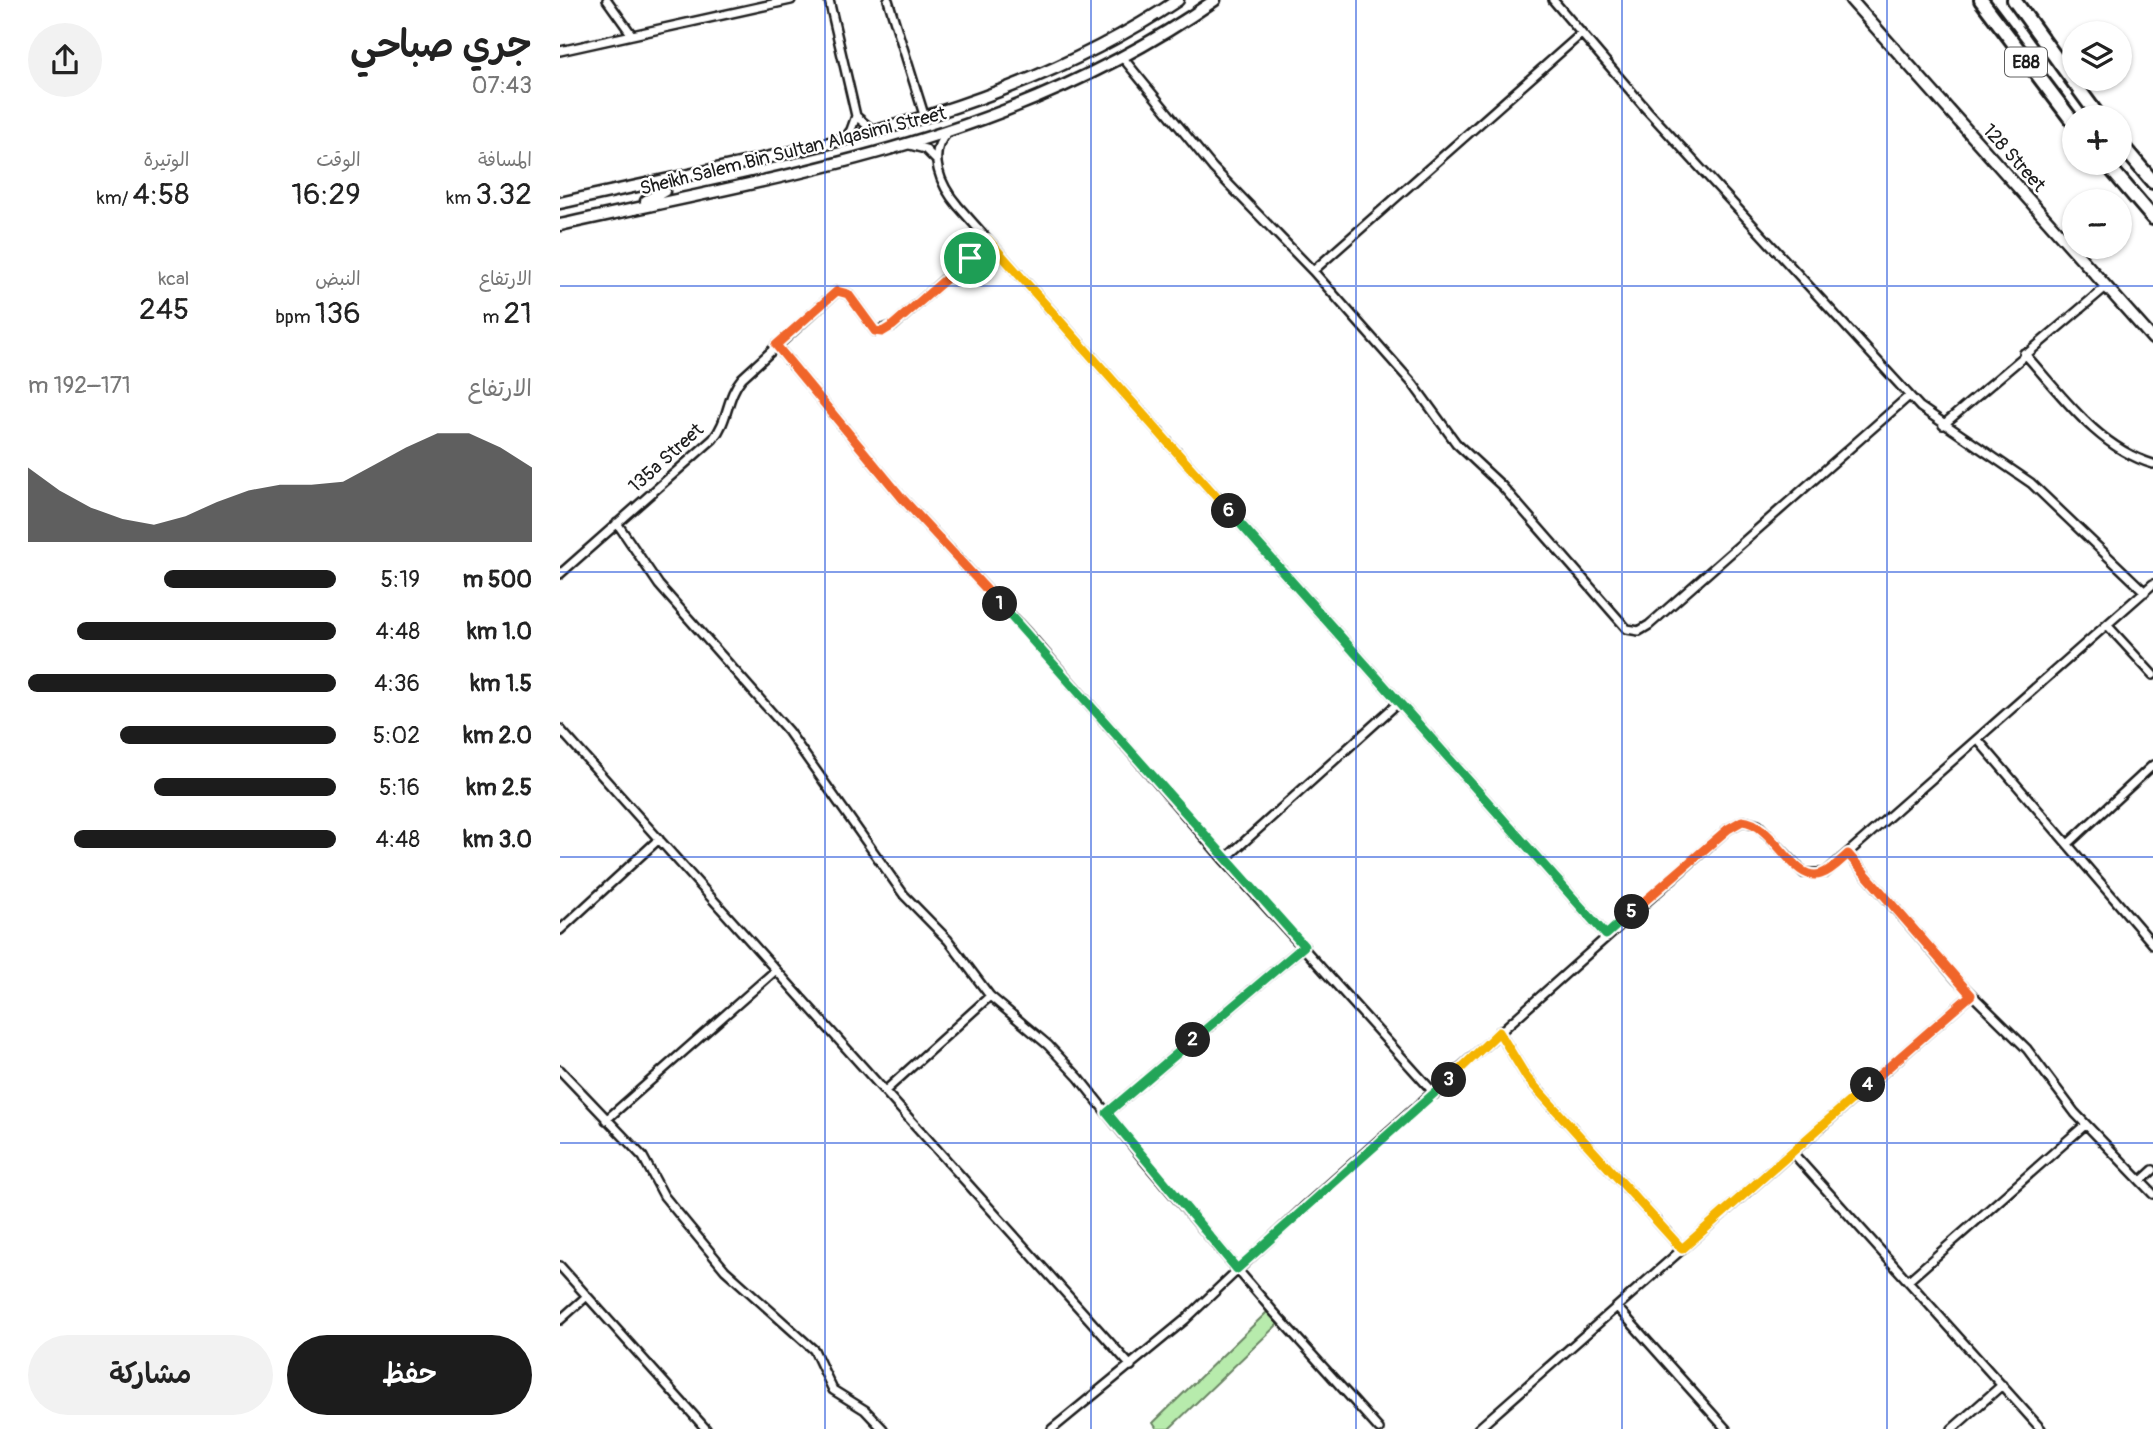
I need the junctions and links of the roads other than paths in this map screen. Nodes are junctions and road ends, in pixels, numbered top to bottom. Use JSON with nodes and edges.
{"nodes":[{"id":1,"x":607,"y":0,"type":"edge"},
{"id":2,"x":745,"y":0,"type":"edge"},
{"id":3,"x":791,"y":0,"type":"edge"},
{"id":4,"x":829,"y":0,"type":"edge"},
{"id":5,"x":888,"y":0,"type":"edge"},
{"id":6,"x":1178,"y":0,"type":"edge"},
{"id":7,"x":1215,"y":0,"type":"edge"},
{"id":8,"x":1553,"y":0,"type":"edge"},
{"id":9,"x":1851,"y":0,"type":"edge"},
{"id":10,"x":1981,"y":0,"type":"edge"},
{"id":11,"x":2014,"y":0,"type":"edge"},
{"id":12,"x":752,"y":9,"type":"junction"},
{"id":13,"x":1581,"y":34,"type":"junction"},
{"id":14,"x":632,"y":35,"type":"junction"},
{"id":15,"x":560,"y":51,"type":"edge"},
{"id":16,"x":1123,"y":58,"type":"junction"},
{"id":17,"x":2090,"y":105,"type":"edge"},
{"id":18,"x":2062,"y":107,"type":"edge"},
{"id":19,"x":856,"y":116,"type":"junction"},
{"id":20,"x":925,"y":118,"type":"junction"},
{"id":21,"x":877,"y":132,"type":"junction"},
{"id":22,"x":947,"y":133,"type":"junction"},
{"id":23,"x":842,"y":141,"type":"junction"},
{"id":24,"x":911,"y":145,"type":"junction"},
{"id":25,"x":2132,"y":157,"type":"edge"},
{"id":26,"x":936,"y":160,"type":"junction"},
{"id":27,"x":2116,"y":175,"type":"edge"},
{"id":28,"x":662,"y":181,"type":"junction"},
{"id":29,"x":2153,"y":182,"type":"edge"},
{"id":30,"x":560,"y":204,"type":"edge"},
{"id":31,"x":630,"y":209,"type":"junction"},
{"id":32,"x":2153,"y":218,"type":"edge"},
{"id":33,"x":560,"y":225,"type":"edge"},
{"id":34,"x":988,"y":240,"type":"junction"},
{"id":35,"x":1313,"y":271,"type":"junction"},
{"id":36,"x":2107,"y":286,"type":"junction"},
{"id":37,"x":2153,"y":339,"type":"edge"},
{"id":38,"x":776,"y":345,"type":"junction"},
{"id":39,"x":2024,"y":353,"type":"junction"},
{"id":40,"x":1909,"y":396,"type":"junction"},
{"id":41,"x":1943,"y":425,"type":"junction"},
{"id":42,"x":2153,"y":464,"type":"edge"},
{"id":43,"x":617,"y":523,"type":"junction"},
{"id":44,"x":560,"y":573,"type":"edge"},
{"id":45,"x":2153,"y":584,"type":"edge"},
{"id":46,"x":2145,"y":592,"type":"junction"},
{"id":47,"x":2108,"y":626,"type":"junction"},
{"id":48,"x":2153,"y":675,"type":"edge"},
{"id":49,"x":1399,"y":702,"type":"junction"},
{"id":50,"x":560,"y":729,"type":"edge"},
{"id":51,"x":1978,"y":740,"type":"junction"},
{"id":52,"x":2153,"y":765,"type":"edge"},
{"id":53,"x":659,"y":839,"type":"junction"},
{"id":54,"x":2069,"y":843,"type":"junction"},
{"id":55,"x":1848,"y":854,"type":"junction"},
{"id":56,"x":1224,"y":860,"type":"junction"},
{"id":57,"x":560,"y":930,"type":"edge"},
{"id":58,"x":1606,"y":935,"type":"junction"},
{"id":59,"x":2153,"y":944,"type":"edge"},
{"id":60,"x":1304,"y":946,"type":"junction"},
{"id":61,"x":776,"y":970,"type":"junction"},
{"id":62,"x":1971,"y":995,"type":"junction"},
{"id":63,"x":990,"y":996,"type":"junction"},
{"id":64,"x":1499,"y":1032,"type":"junction"},
{"id":65,"x":560,"y":1069,"type":"edge"},
{"id":66,"x":885,"y":1091,"type":"junction"},
{"id":67,"x":1434,"y":1094,"type":"junction"},
{"id":68,"x":1107,"y":1113,"type":"junction"},
{"id":69,"x":606,"y":1120,"type":"junction"},
{"id":70,"x":2085,"y":1125,"type":"junction"},
{"id":71,"x":1792,"y":1152,"type":"junction"},
{"id":72,"x":2153,"y":1170,"type":"edge"},
{"id":73,"x":2141,"y":1181,"type":"junction"},
{"id":74,"x":2153,"y":1195,"type":"edge"},
{"id":75,"x":1682,"y":1249,"type":"junction"},
{"id":76,"x":560,"y":1266,"type":"edge"},
{"id":77,"x":1237,"y":1269,"type":"junction"},
{"id":78,"x":1908,"y":1281,"type":"junction"},
{"id":79,"x":587,"y":1296,"type":"junction"},
{"id":80,"x":1617,"y":1307,"type":"junction"},
{"id":81,"x":560,"y":1320,"type":"edge"},
{"id":82,"x":1131,"y":1366,"type":"junction"},
{"id":83,"x":2001,"y":1385,"type":"junction"},
{"id":84,"x":706,"y":1429,"type":"edge"},
{"id":85,"x":883,"y":1429,"type":"edge"},
{"id":86,"x":1052,"y":1429,"type":"edge"},
{"id":87,"x":1379,"y":1429,"type":"edge"},
{"id":88,"x":1478,"y":1429,"type":"edge"},
{"id":89,"x":1726,"y":1429,"type":"edge"},
{"id":90,"x":1952,"y":1429,"type":"edge"},
{"id":91,"x":2041,"y":1429,"type":"edge"}],
"edges":[{"from":1,"to":14,"type":"street"},
{"from":2,"to":12,"type":"street"},
{"from":3,"to":12,"type":"street"},
{"from":4,"to":19,"type":"street"},
{"from":5,"to":20,"type":"street"},
{"from":6,"to":20,"type":"street","name":"Sheikh Salem Bin Sultan Alqasimi Street"},
{"from":7,"to":16,"type":"street","name":"Sheikh Salem Bin Sultan Alqasimi Street"},
{"from":8,"to":13,"type":"street"},
{"from":9,"to":36,"type":"street","name":"128 Street"},
{"from":10,"to":18,"type":"highway","number":"E88"},
{"from":11,"to":17,"type":"highway","number":"E88"},
{"from":12,"to":14,"type":"street"},
{"from":13,"to":35,"type":"street"},
{"from":13,"to":40,"type":"street"},
{"from":14,"to":15,"type":"street"},
{"from":16,"to":22,"type":"street","name":"Sheikh Salem Bin Sultan Alqasimi Street"},
{"from":16,"to":35,"type":"street"},
{"from":19,"to":21,"type":"street"},
{"from":19,"to":23,"type":"street"},
{"from":20,"to":21,"type":"street","name":"Sheikh Salem Bin Sultan Alqasimi Street"},
{"from":21,"to":23,"type":"street","name":"Sheikh Salem Bin Sultan Alqasimi Street"},
{"from":22,"to":24,"type":"street","name":"Sheikh Salem Bin Sultan Alqasimi Street"},
{"from":22,"to":26,"type":"street"},
{"from":23,"to":28,"type":"street","name":"Sheikh Salem Bin Sultan Alqasimi Street"},
{"from":24,"to":26,"type":"street"},
{"from":24,"to":31,"type":"street","name":"Sheikh Salem Bin Sultan Alqasimi Street"},
{"from":25,"to":29,"type":"highway"},
{"from":26,"to":34,"type":"street"},
{"from":27,"to":32,"type":"highway"},
{"from":28,"to":30,"type":"street","name":"Sheikh Salem Bin Sultan Alqasimi Street"},
{"from":28,"to":31,"type":"street"},
{"from":31,"to":33,"type":"street","name":"Sheikh Salem Bin Sultan Alqasimi Street"},
{"from":34,"to":38,"type":"street","name":"135a Street"},
{"from":34,"to":49,"type":"street"},
{"from":35,"to":40,"type":"street"},
{"from":36,"to":37,"type":"street","name":"128 Street"},
{"from":36,"to":39,"type":"street"},
{"from":38,"to":43,"type":"street","name":"135a Street"},
{"from":38,"to":56,"type":"street"},
{"from":39,"to":41,"type":"street"},
{"from":39,"to":42,"type":"street"},
{"from":40,"to":41,"type":"street"},
{"from":41,"to":46,"type":"street"},
{"from":43,"to":44,"type":"street","name":"135a Street"},
{"from":43,"to":63,"type":"street"},
{"from":45,"to":46,"type":"street"},
{"from":46,"to":47,"type":"street"},
{"from":47,"to":48,"type":"street"},
{"from":47,"to":51,"type":"street"},
{"from":49,"to":56,"type":"street"},
{"from":49,"to":58,"type":"street"},
{"from":50,"to":53,"type":"street"},
{"from":51,"to":54,"type":"street"},
{"from":51,"to":55,"type":"street"},
{"from":52,"to":54,"type":"street"},
{"from":53,"to":57,"type":"street"},
{"from":53,"to":61,"type":"street"},
{"from":54,"to":59,"type":"street"},
{"from":55,"to":58,"type":"street"},
{"from":55,"to":62,"type":"street"},
{"from":56,"to":60,"type":"street"},
{"from":58,"to":64,"type":"street"},
{"from":60,"to":67,"type":"street"},
{"from":60,"to":68,"type":"street"},
{"from":61,"to":66,"type":"street"},
{"from":61,"to":69,"type":"street"},
{"from":62,"to":70,"type":"street"},
{"from":62,"to":71,"type":"street"},
{"from":63,"to":66,"type":"street"},
{"from":63,"to":68,"type":"street"},
{"from":64,"to":67,"type":"street"},
{"from":64,"to":75,"type":"street"},
{"from":65,"to":69,"type":"street"},
{"from":66,"to":82,"type":"street"},
{"from":67,"to":77,"type":"street"},
{"from":68,"to":77,"type":"street"},
{"from":69,"to":85,"type":"street"},
{"from":70,"to":73,"type":"street"},
{"from":70,"to":78,"type":"street"},
{"from":71,"to":75,"type":"street"},
{"from":71,"to":78,"type":"street"},
{"from":72,"to":73,"type":"street"},
{"from":73,"to":74,"type":"street"},
{"from":75,"to":80,"type":"street"},
{"from":76,"to":79,"type":"street"},
{"from":77,"to":82,"type":"street"},
{"from":77,"to":87,"type":"street"},
{"from":78,"to":83,"type":"street"},
{"from":79,"to":81,"type":"street"},
{"from":79,"to":84,"type":"street"},
{"from":80,"to":88,"type":"street"},
{"from":80,"to":89,"type":"street"},
{"from":82,"to":86,"type":"street"},
{"from":83,"to":90,"type":"street"},
{"from":83,"to":91,"type":"street"}]}
